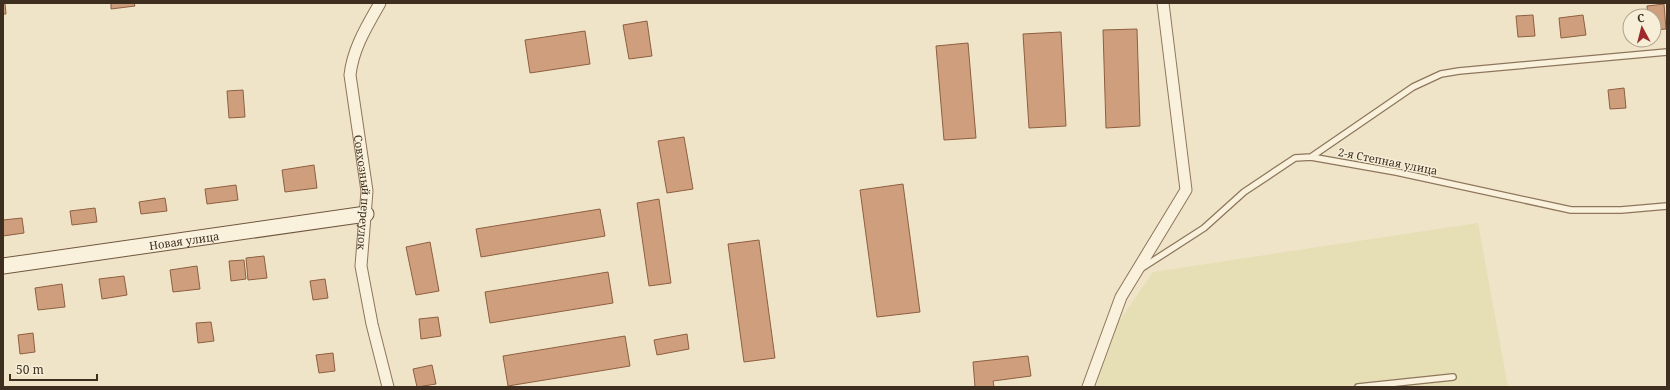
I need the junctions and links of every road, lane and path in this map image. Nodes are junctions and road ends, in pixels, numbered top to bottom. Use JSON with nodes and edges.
{"nodes":[{"id":1,"x":380,"y":3,"type":"edge"},
{"id":2,"x":1163,"y":3,"type":"edge"},
{"id":3,"x":1667,"y":52,"type":"edge"},
{"id":4,"x":1311,"y":157,"type":"junction"},
{"id":5,"x":1667,"y":206,"type":"edge"},
{"id":6,"x":366,"y":214,"type":"junction"},
{"id":7,"x":3,"y":266,"type":"edge"},
{"id":8,"x":1138,"y":270,"type":"junction"},
{"id":9,"x":1453,"y":377,"type":"dead end"},
{"id":10,"x":388,"y":387,"type":"edge"},
{"id":11,"x":1088,"y":387,"type":"edge"},
{"id":12,"x":1358,"y":387,"type":"edge"}],
"edges":[{"from":1,"to":6,"type":"street","name":"Совхозный переулок"},
{"from":2,"to":8,"type":"street"},
{"from":3,"to":4,"type":"lane"},
{"from":4,"to":5,"type":"lane","name":"2-я Степная улица"},
{"from":4,"to":8,"type":"lane","name":"2-я Степная улица"},
{"from":6,"to":7,"type":"street","name":"Новая улица"},
{"from":6,"to":10,"type":"street","name":"Совхозный переулок"},
{"from":8,"to":11,"type":"street"},
{"from":9,"to":12,"type":"lane"}]}
